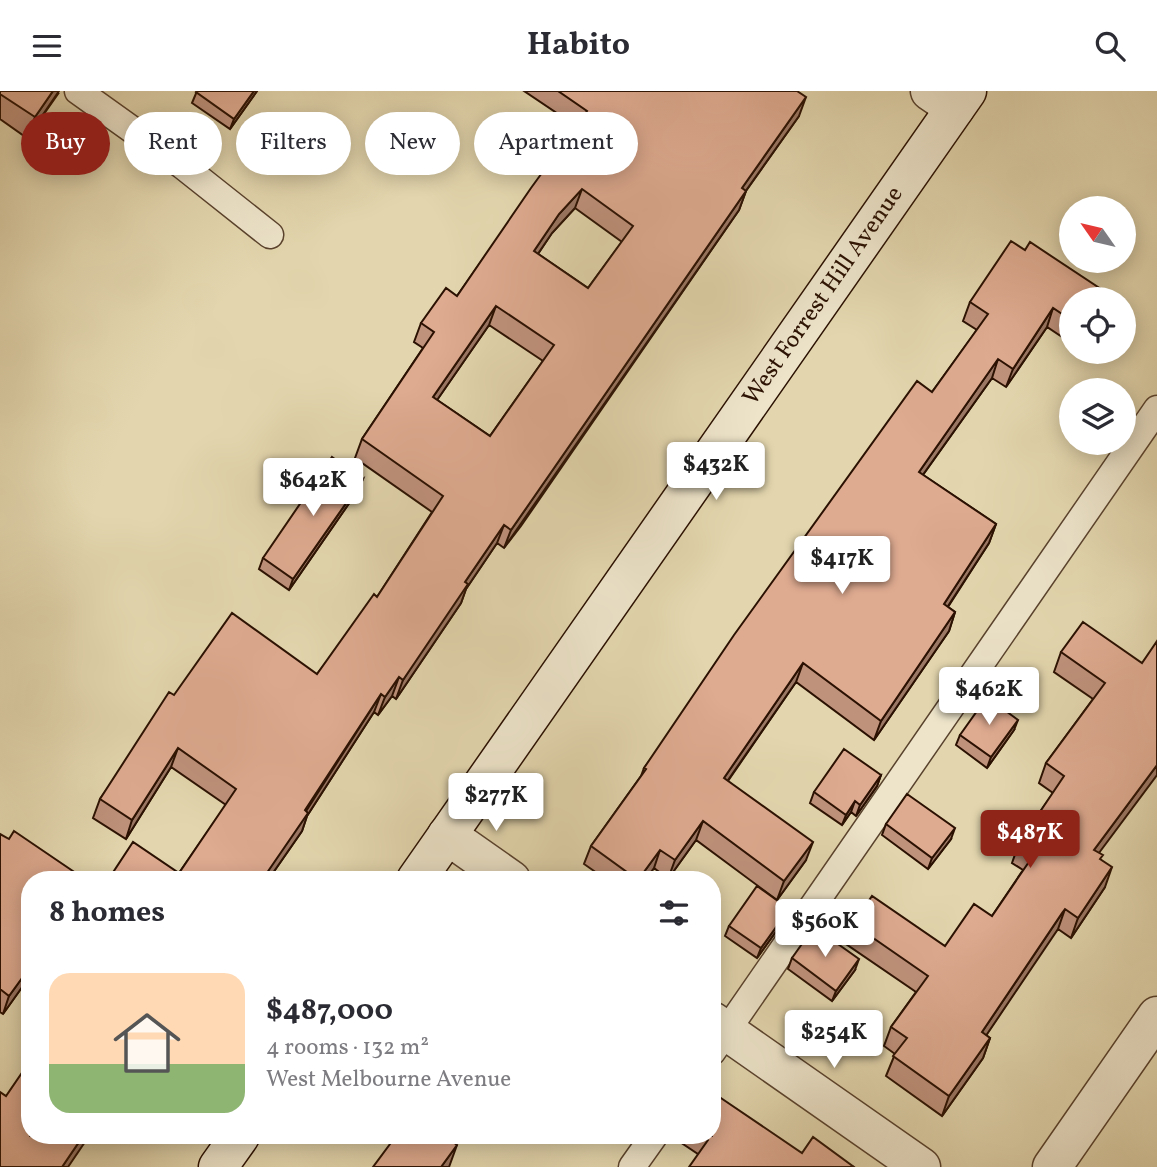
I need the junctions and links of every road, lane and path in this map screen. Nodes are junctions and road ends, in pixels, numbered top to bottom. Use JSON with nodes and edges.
{"nodes":[{"id":1,"x":78,"y":91,"type":"edge"},
{"id":2,"x":951,"y":97,"type":"edge"},
{"id":3,"x":270,"y":235,"type":"dead end"},
{"id":4,"x":1157,"y":409,"type":"edge"},
{"id":5,"x":447,"y":835,"type":"junction"},
{"id":6,"x":422,"y":871,"type":"edge"},
{"id":7,"x":498,"y":871,"type":"edge"},
{"id":8,"x":1157,"y":1016,"type":"edge"},
{"id":9,"x":721,"y":1029,"type":"edge"},
{"id":10,"x":721,"y":1038,"type":"edge"},
{"id":11,"x":234,"y":1144,"type":"edge"},
{"id":12,"x":648,"y":1144,"type":"edge"},
{"id":13,"x":218,"y":1167,"type":"edge"},
{"id":14,"x":632,"y":1167,"type":"edge"},
{"id":15,"x":921,"y":1167,"type":"edge"},
{"id":16,"x":1052,"y":1167,"type":"edge"}],
"edges":[{"from":1,"to":3,"type":"lane"},
{"from":2,"to":5,"type":"main road","name":"West Forrest Hill Avenue"},
{"from":4,"to":9,"type":"lane"},
{"from":5,"to":6,"type":"main road","name":"West Forrest Hill Avenue"},
{"from":5,"to":7,"type":"main road"},
{"from":8,"to":16,"type":"main road"},
{"from":10,"to":15,"type":"main road"},
{"from":11,"to":13,"type":"main road"},
{"from":12,"to":14,"type":"lane"}]}
